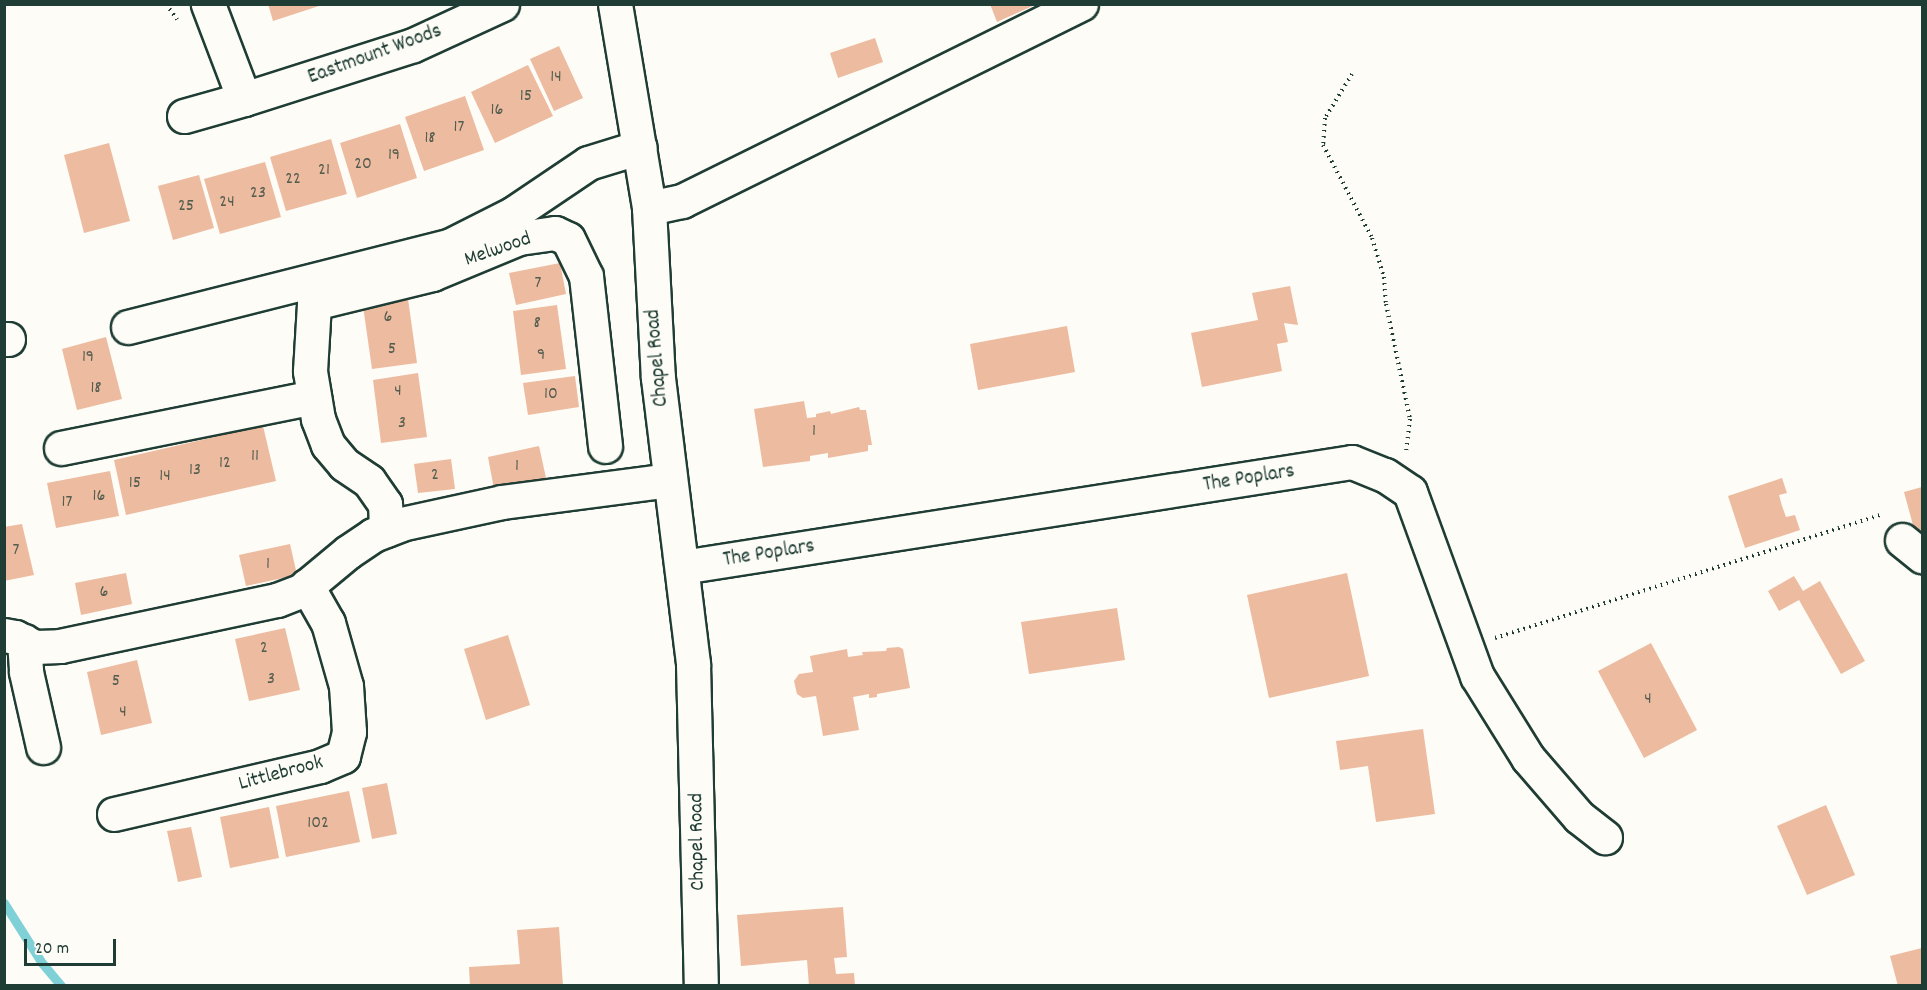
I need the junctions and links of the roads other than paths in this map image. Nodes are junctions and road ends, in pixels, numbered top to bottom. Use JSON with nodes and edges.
{"nodes":[{"id":1,"x":208,"y":4,"type":"edge"},
{"id":2,"x":502,"y":4,"type":"edge"},
{"id":3,"x":615,"y":4,"type":"edge"},
{"id":4,"x":1081,"y":4,"type":"edge"},
{"id":5,"x":244,"y":99,"type":"junction"},
{"id":6,"x":184,"y":116,"type":"dead end"},
{"id":7,"x":640,"y":147,"type":"junction"},
{"id":8,"x":649,"y":208,"type":"junction"},
{"id":9,"x":129,"y":327,"type":"dead end"},
{"id":10,"x":314,"y":397,"type":"junction"},
{"id":11,"x":605,"y":446,"type":"dead end"},
{"id":12,"x":61,"y":448,"type":"dead end"},
{"id":13,"x":669,"y":480,"type":"junction"},
{"id":14,"x":386,"y":530,"type":"junction"},
{"id":15,"x":682,"y":567,"type":"junction"},
{"id":16,"x":307,"y":586,"type":"junction"},
{"id":17,"x":14,"y":638,"type":"edge"},
{"id":18,"x":43,"y":747,"type":"dead end"},
{"id":19,"x":114,"y":814,"type":"dead end"},
{"id":20,"x":1605,"y":837,"type":"dead end"},
{"id":21,"x":701,"y":986,"type":"edge"}],
"edges":[{"from":1,"to":5,"type":"street"},
{"from":2,"to":5,"type":"street","name":"Eastmount Woods"},
{"from":3,"to":7,"type":"street","name":"Chapel Road"},
{"from":4,"to":8,"type":"street"},
{"from":5,"to":6,"type":"street","name":"Eastmount Woods"},
{"from":7,"to":8,"type":"street","name":"Chapel Road"},
{"from":7,"to":9,"type":"street"},
{"from":8,"to":13,"type":"street","name":"Chapel Road"},
{"from":10,"to":11,"type":"street","name":"Melwood"},
{"from":10,"to":12,"type":"street"},
{"from":10,"to":14,"type":"street","name":"Melwood"},
{"from":13,"to":14,"type":"street"},
{"from":13,"to":15,"type":"street","name":"Chapel Road"},
{"from":14,"to":16,"type":"street"},
{"from":15,"to":20,"type":"street","name":"The Poplars"},
{"from":15,"to":21,"type":"street","name":"Chapel Road"},
{"from":16,"to":17,"type":"street"},
{"from":16,"to":19,"type":"street","name":"Littlebrook"},
{"from":17,"to":18,"type":"street"}]}
